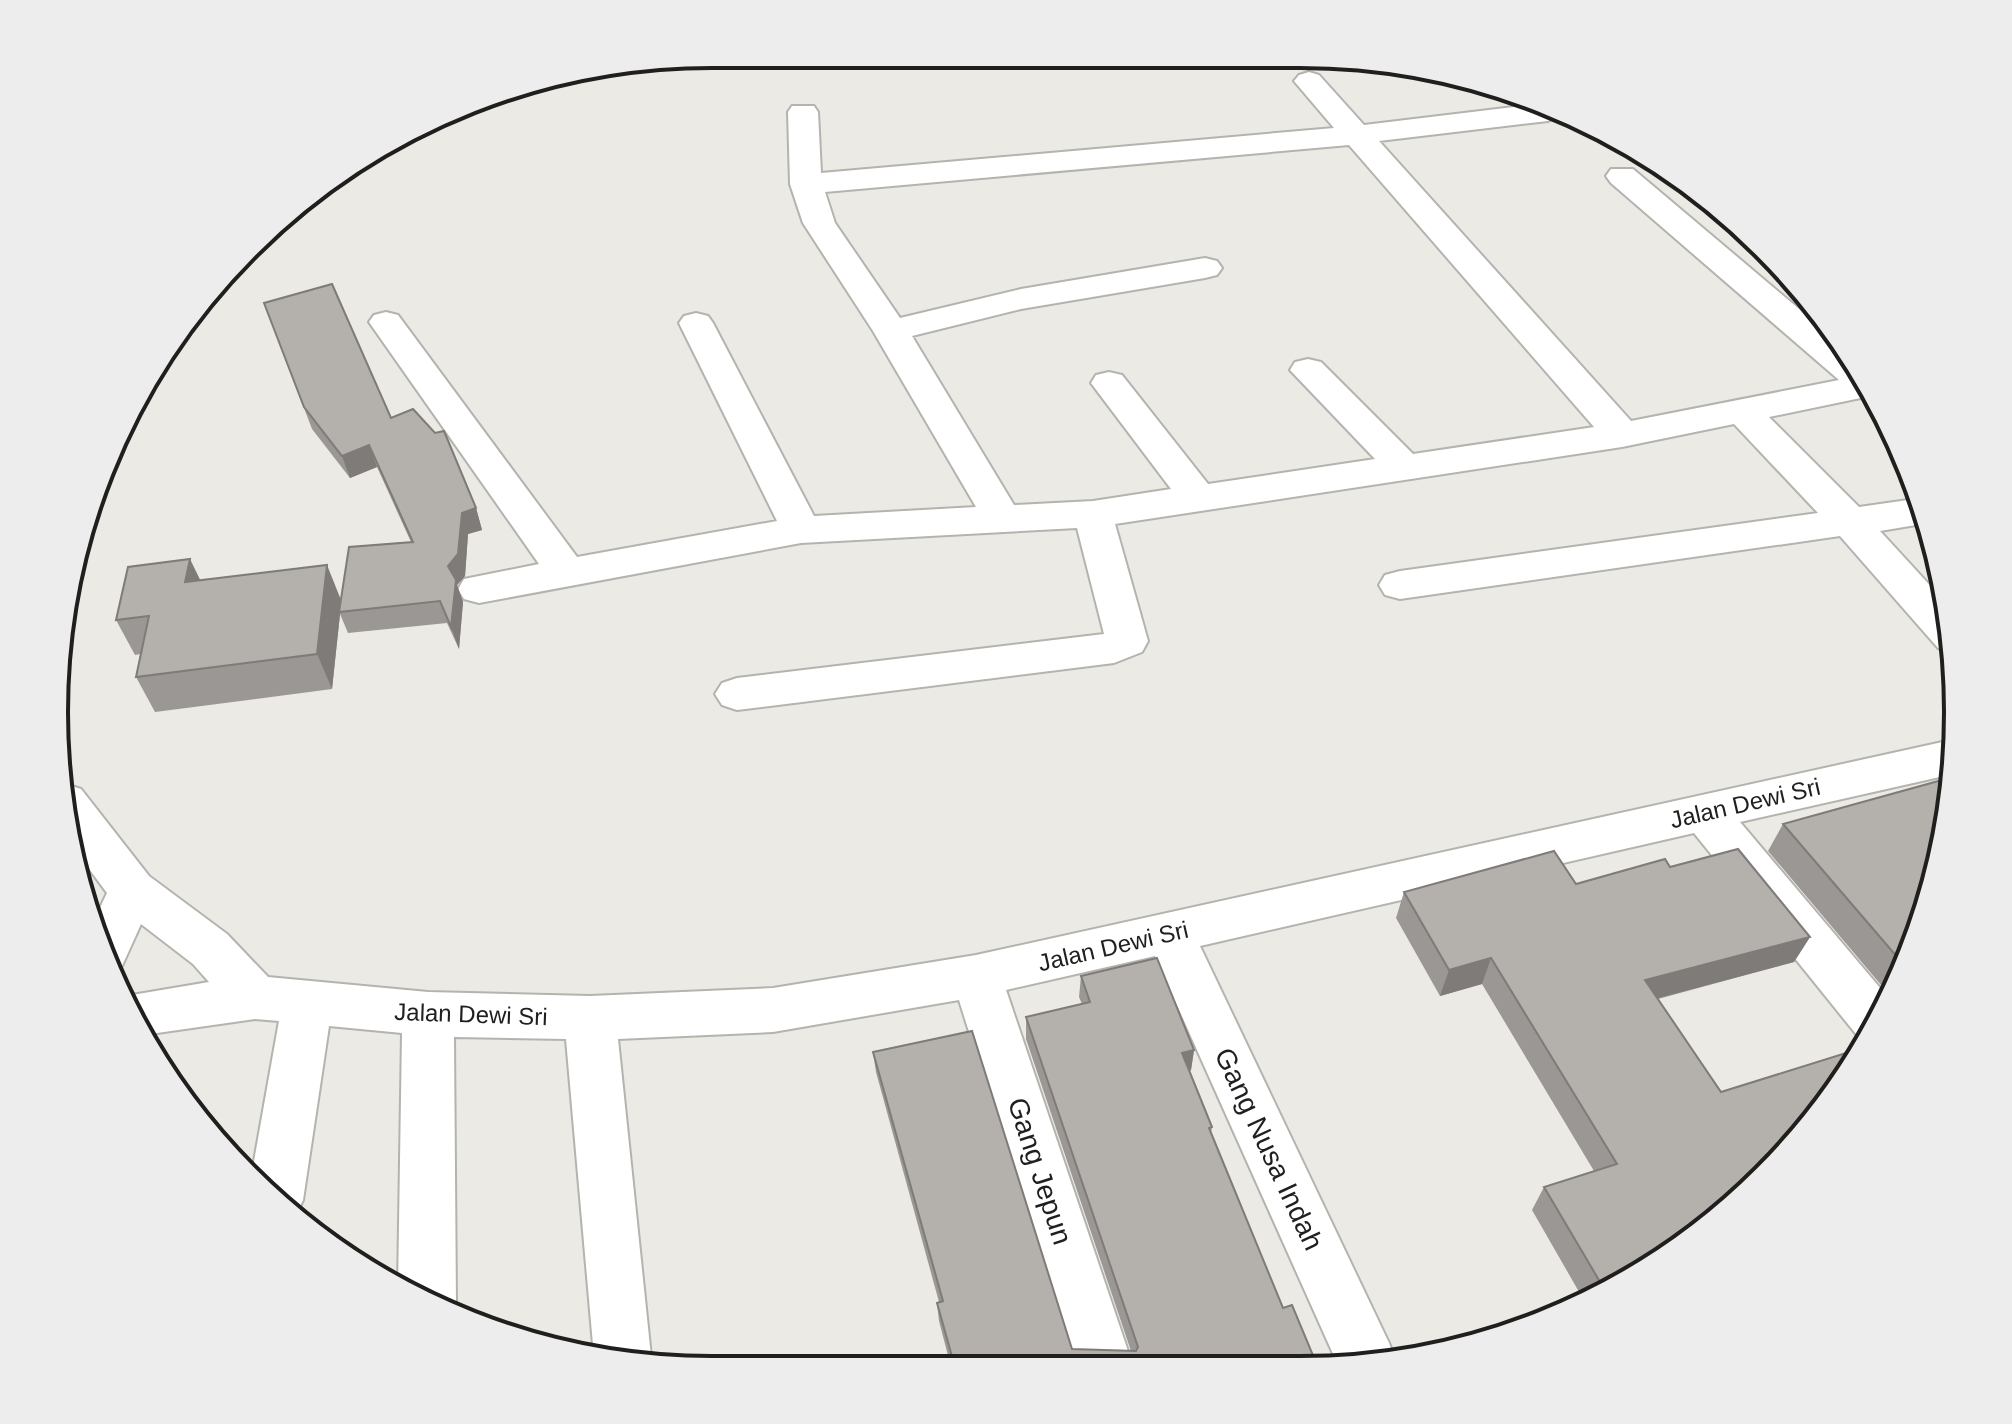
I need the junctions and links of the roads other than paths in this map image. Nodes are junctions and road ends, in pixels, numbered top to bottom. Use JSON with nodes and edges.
{"nodes":[{"id":1,"x":1309,"y":81,"type":"dead end"},
{"id":2,"x":803,"y":112,"type":"dead end"},
{"id":3,"x":1537,"y":113,"type":"edge"},
{"id":4,"x":1357,"y":135,"type":"junction"},
{"id":5,"x":1622,"y":176,"type":"dead end"},
{"id":6,"x":806,"y":184,"type":"junction"},
{"id":7,"x":1205,"y":268,"type":"dead end"},
{"id":8,"x":386,"y":322,"type":"dead end"},
{"id":9,"x":696,"y":323,"type":"dead end"},
{"id":10,"x":891,"y":331,"type":"junction"},
{"id":11,"x":1838,"y":359,"type":"edge"},
{"id":12,"x":1308,"y":370,"type":"dead end"},
{"id":13,"x":1109,"y":383,"type":"dead end"},
{"id":14,"x":1856,"y":387,"type":"edge"},
{"id":15,"x":1741,"y":410,"type":"junction"},
{"id":16,"x":1622,"y":435,"type":"junction"},
{"id":17,"x":1404,"y":467,"type":"junction"},
{"id":18,"x":1198,"y":498,"type":"junction"},
{"id":19,"x":1912,"y":513,"type":"edge"},
{"id":20,"x":1093,"y":514,"type":"junction"},
{"id":21,"x":1003,"y":519,"type":"junction"},
{"id":22,"x":1851,"y":523,"type":"junction"},
{"id":23,"x":801,"y":530,"type":"junction"},
{"id":24,"x":566,"y":571,"type":"junction"},
{"id":25,"x":1400,"y":585,"type":"dead end"},
{"id":26,"x":479,"y":589,"type":"dead end"},
{"id":27,"x":1937,"y":619,"type":"edge"},
{"id":28,"x":737,"y":694,"type":"dead end"},
{"id":29,"x":1942,"y":759,"type":"edge"},
{"id":30,"x":1704,"y":812,"type":"junction"},
{"id":31,"x":77,"y":818,"type":"edge"},
{"id":32,"x":132,"y":890,"type":"junction"},
{"id":33,"x":1169,"y":933,"type":"junction"},
{"id":34,"x":110,"y":939,"type":"edge"},
{"id":35,"x":976,"y":976,"type":"junction"},
{"id":36,"x":255,"y":997,"type":"junction"},
{"id":37,"x":307,"y":1005,"type":"junction"},
{"id":38,"x":143,"y":1013,"type":"edge"},
{"id":39,"x":1870,"y":1013,"type":"edge"},
{"id":40,"x":428,"y":1014,"type":"junction"},
{"id":41,"x":590,"y":1018,"type":"junction"},
{"id":42,"x":277,"y":1187,"type":"edge"},
{"id":43,"x":427,"y":1290,"type":"edge"},
{"id":44,"x":623,"y":1349,"type":"edge"},
{"id":45,"x":1363,"y":1353,"type":"edge"},
{"id":46,"x":1100,"y":1356,"type":"edge"}],
"edges":[{"from":1,"to":4,"type":"street"},
{"from":2,"to":6,"type":"street"},
{"from":3,"to":4,"type":"street"},
{"from":4,"to":6,"type":"street"},
{"from":4,"to":16,"type":"street"},
{"from":5,"to":11,"type":"street"},
{"from":6,"to":10,"type":"street"},
{"from":7,"to":10,"type":"street"},
{"from":8,"to":24,"type":"street"},
{"from":9,"to":23,"type":"street"},
{"from":10,"to":21,"type":"street"},
{"from":12,"to":17,"type":"street"},
{"from":13,"to":18,"type":"street"},
{"from":14,"to":15,"type":"street"},
{"from":15,"to":16,"type":"street"},
{"from":15,"to":22,"type":"street"},
{"from":16,"to":17,"type":"street"},
{"from":17,"to":18,"type":"street"},
{"from":18,"to":20,"type":"street"},
{"from":19,"to":22,"type":"street"},
{"from":20,"to":21,"type":"street"},
{"from":20,"to":28,"type":"street"},
{"from":21,"to":23,"type":"street"},
{"from":22,"to":25,"type":"street"},
{"from":22,"to":27,"type":"street"},
{"from":23,"to":24,"type":"street"},
{"from":24,"to":26,"type":"street"},
{"from":29,"to":30,"type":"street","name":"Jalan Dewi Sri"},
{"from":30,"to":33,"type":"street","name":"Jalan Dewi Sri"},
{"from":30,"to":39,"type":"street"},
{"from":31,"to":32,"type":"street"},
{"from":32,"to":34,"type":"street"},
{"from":32,"to":36,"type":"street"},
{"from":33,"to":35,"type":"street","name":"Jalan Dewi Sri"},
{"from":33,"to":45,"type":"street","name":"Gang Nusa Indah"},
{"from":35,"to":41,"type":"street","name":"Jalan Dewi Sri"},
{"from":35,"to":46,"type":"street","name":"Gang Jepun"},
{"from":36,"to":37,"type":"street","name":"Jalan Dewi Sri"},
{"from":36,"to":38,"type":"street","name":"Jalan Dewi Sri"},
{"from":37,"to":40,"type":"street","name":"Jalan Dewi Sri"},
{"from":37,"to":42,"type":"street"},
{"from":40,"to":41,"type":"street","name":"Jalan Dewi Sri"},
{"from":40,"to":43,"type":"street"},
{"from":41,"to":44,"type":"street"}]}
